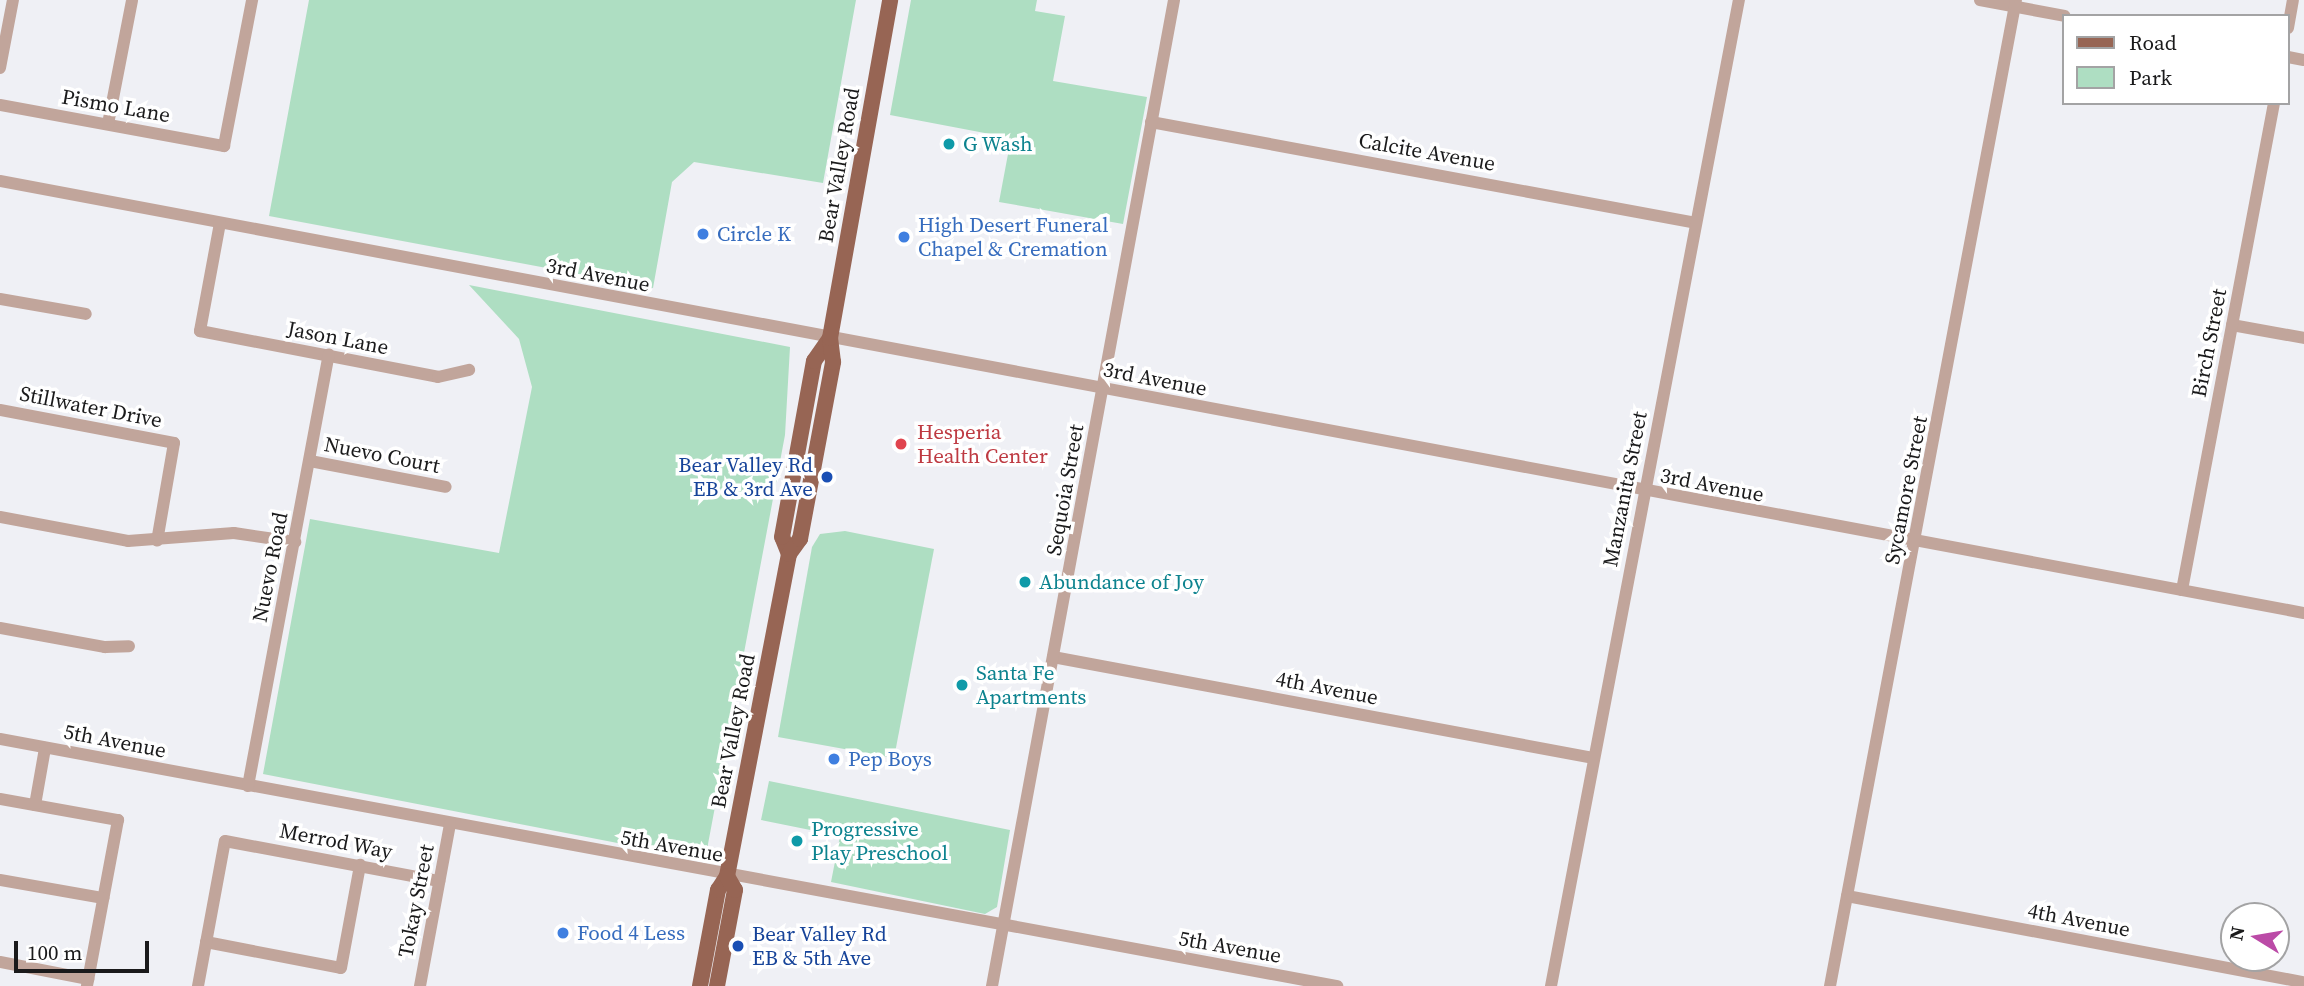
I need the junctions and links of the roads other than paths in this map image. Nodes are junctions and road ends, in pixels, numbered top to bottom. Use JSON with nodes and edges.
{"nodes":[{"id":1,"x":13,"y":0,"type":"edge"},
{"id":2,"x":132,"y":0,"type":"edge"},
{"id":3,"x":252,"y":0,"type":"edge"},
{"id":4,"x":890,"y":0,"type":"edge"},
{"id":5,"x":1174,"y":0,"type":"edge"},
{"id":6,"x":1739,"y":0,"type":"edge"},
{"id":7,"x":1980,"y":0,"type":"edge"},
{"id":8,"x":2016,"y":3,"type":"edge"},
{"id":9,"x":2062,"y":15,"type":"edge"},
{"id":10,"x":0,"y":68,"type":"edge"},
{"id":11,"x":0,"y":105,"type":"edge"},
{"id":12,"x":2274,"y":105,"type":"edge"},
{"id":13,"x":1151,"y":122,"type":"junction"},
{"id":14,"x":108,"y":124,"type":"junction"},
{"id":15,"x":0,"y":181,"type":"edge"},
{"id":16,"x":220,"y":223,"type":"junction"},
{"id":17,"x":1696,"y":223,"type":"junction"},
{"id":18,"x":0,"y":299,"type":"edge"},
{"id":19,"x":86,"y":314,"type":"dead end"},
{"id":20,"x":2232,"y":325,"type":"junction"},
{"id":21,"x":830,"y":338,"type":"junction"},
{"id":22,"x":2304,"y":338,"type":"edge"},
{"id":23,"x":329,"y":355,"type":"junction"},
{"id":24,"x":469,"y":370,"type":"dead end"},
{"id":25,"x":1102,"y":388,"type":"junction"},
{"id":26,"x":0,"y":410,"type":"edge"},
{"id":27,"x":310,"y":461,"type":"junction"},
{"id":28,"x":446,"y":487,"type":"dead end"},
{"id":29,"x":1644,"y":492,"type":"junction"},
{"id":30,"x":0,"y":517,"type":"edge"},
{"id":31,"x":158,"y":541,"type":"junction"},
{"id":32,"x":295,"y":542,"type":"junction"},
{"id":33,"x":1916,"y":542,"type":"junction"},
{"id":34,"x":2182,"y":590,"type":"junction"},
{"id":35,"x":2304,"y":613,"type":"edge"},
{"id":36,"x":0,"y":628,"type":"edge"},
{"id":37,"x":129,"y":646,"type":"dead end"},
{"id":38,"x":1054,"y":657,"type":"junction"},
{"id":39,"x":0,"y":739,"type":"edge"},
{"id":40,"x":45,"y":748,"type":"junction"},
{"id":41,"x":1593,"y":758,"type":"junction"},
{"id":42,"x":248,"y":786,"type":"junction"},
{"id":43,"x":0,"y":799,"type":"edge"},
{"id":44,"x":35,"y":805,"type":"junction"},
{"id":45,"x":450,"y":824,"type":"junction"},
{"id":46,"x":360,"y":865,"type":"junction"},
{"id":47,"x":727,"y":876,"type":"junction"},
{"id":48,"x":0,"y":880,"type":"edge"},
{"id":49,"x":439,"y":881,"type":"junction"},
{"id":50,"x":1847,"y":896,"type":"junction"},
{"id":51,"x":103,"y":898,"type":"junction"},
{"id":52,"x":1004,"y":924,"type":"junction"},
{"id":53,"x":206,"y":942,"type":"junction"},
{"id":54,"x":0,"y":962,"type":"edge"},
{"id":55,"x":2304,"y":982,"type":"edge"},
{"id":56,"x":88,"y":983,"type":"edge"},
{"id":57,"x":198,"y":986,"type":"edge"},
{"id":58,"x":420,"y":986,"type":"edge"},
{"id":59,"x":700,"y":986,"type":"edge"},
{"id":60,"x":717,"y":986,"type":"edge"},
{"id":61,"x":992,"y":986,"type":"edge"},
{"id":62,"x":1337,"y":986,"type":"edge"},
{"id":63,"x":1550,"y":986,"type":"edge"},
{"id":64,"x":1830,"y":986,"type":"edge"}],
"edges":[{"from":1,"to":10,"type":"street"},
{"from":2,"to":14,"type":"street"},
{"from":3,"to":14,"type":"street","name":"Pismo Lane"},
{"from":4,"to":21,"type":"main road","name":"Bear Valley Road"},
{"from":5,"to":13,"type":"street","name":"Sequoia Street"},
{"from":6,"to":17,"type":"street","name":"Manzanita Street"},
{"from":7,"to":8,"type":"street"},
{"from":8,"to":9,"type":"street"},
{"from":8,"to":33,"type":"street","name":"Sycamore Street"},
{"from":11,"to":14,"type":"street","name":"Pismo Lane"},
{"from":12,"to":20,"type":"street","name":"Birch Street"},
{"from":13,"to":17,"type":"street","name":"Calcite Avenue"},
{"from":13,"to":25,"type":"street","name":"Sequoia Street"},
{"from":15,"to":16,"type":"street","name":"3rd Avenue"},
{"from":16,"to":21,"type":"street","name":"3rd Avenue"},
{"from":16,"to":23,"type":"street","name":"Jason Lane"},
{"from":17,"to":29,"type":"street","name":"Manzanita Street"},
{"from":18,"to":19,"type":"street"},
{"from":20,"to":22,"type":"street"},
{"from":20,"to":34,"type":"street","name":"Birch Street"},
{"from":21,"to":25,"type":"street","name":"3rd Avenue"},
{"from":21,"to":47,"type":"main road","name":"Bear Valley Road"},
{"from":23,"to":24,"type":"street","name":"Jason Lane"},
{"from":23,"to":27,"type":"street","name":"Nuevo Road"},
{"from":25,"to":29,"type":"street","name":"3rd Avenue"},
{"from":25,"to":38,"type":"street","name":"Sequoia Street"},
{"from":26,"to":31,"type":"street","name":"Stillwater Drive"},
{"from":27,"to":28,"type":"street","name":"Nuevo Court"},
{"from":27,"to":32,"type":"street","name":"Nuevo Road"},
{"from":29,"to":33,"type":"street","name":"3rd Avenue"},
{"from":29,"to":41,"type":"street","name":"Manzanita Street"},
{"from":30,"to":31,"type":"street"},
{"from":31,"to":32,"type":"street"},
{"from":32,"to":42,"type":"street","name":"Nuevo Road"},
{"from":33,"to":34,"type":"street","name":"3rd Avenue"},
{"from":33,"to":50,"type":"street","name":"Sycamore Street"},
{"from":34,"to":35,"type":"street","name":"3rd Avenue"},
{"from":36,"to":37,"type":"street"},
{"from":38,"to":41,"type":"street","name":"4th Avenue"},
{"from":38,"to":52,"type":"street","name":"Sequoia Street"},
{"from":39,"to":40,"type":"street","name":"5th Avenue"},
{"from":40,"to":42,"type":"street","name":"5th Avenue"},
{"from":40,"to":44,"type":"street"},
{"from":41,"to":63,"type":"street","name":"Manzanita Street"},
{"from":42,"to":45,"type":"street","name":"5th Avenue"},
{"from":43,"to":44,"type":"street"},
{"from":44,"to":51,"type":"street"},
{"from":45,"to":47,"type":"street","name":"5th Avenue"},
{"from":45,"to":49,"type":"street","name":"Tokay Street"},
{"from":46,"to":49,"type":"street","name":"Merrod Way"},
{"from":46,"to":53,"type":"street","name":"Merrod Way"},
{"from":46,"to":53,"type":"street"},
{"from":47,"to":52,"type":"street","name":"5th Avenue"},
{"from":47,"to":59,"type":"main road","name":"Bear Valley Road"},
{"from":47,"to":60,"type":"main road","name":"Bear Valley Road"},
{"from":48,"to":51,"type":"street"},
{"from":49,"to":58,"type":"street","name":"Tokay Street"},
{"from":50,"to":55,"type":"street","name":"4th Avenue"},
{"from":50,"to":64,"type":"street","name":"Sycamore Street"},
{"from":51,"to":56,"type":"street"},
{"from":52,"to":61,"type":"street","name":"Sequoia Street"},
{"from":52,"to":62,"type":"street","name":"5th Avenue"},
{"from":53,"to":57,"type":"street"},
{"from":54,"to":56,"type":"street"}]}
